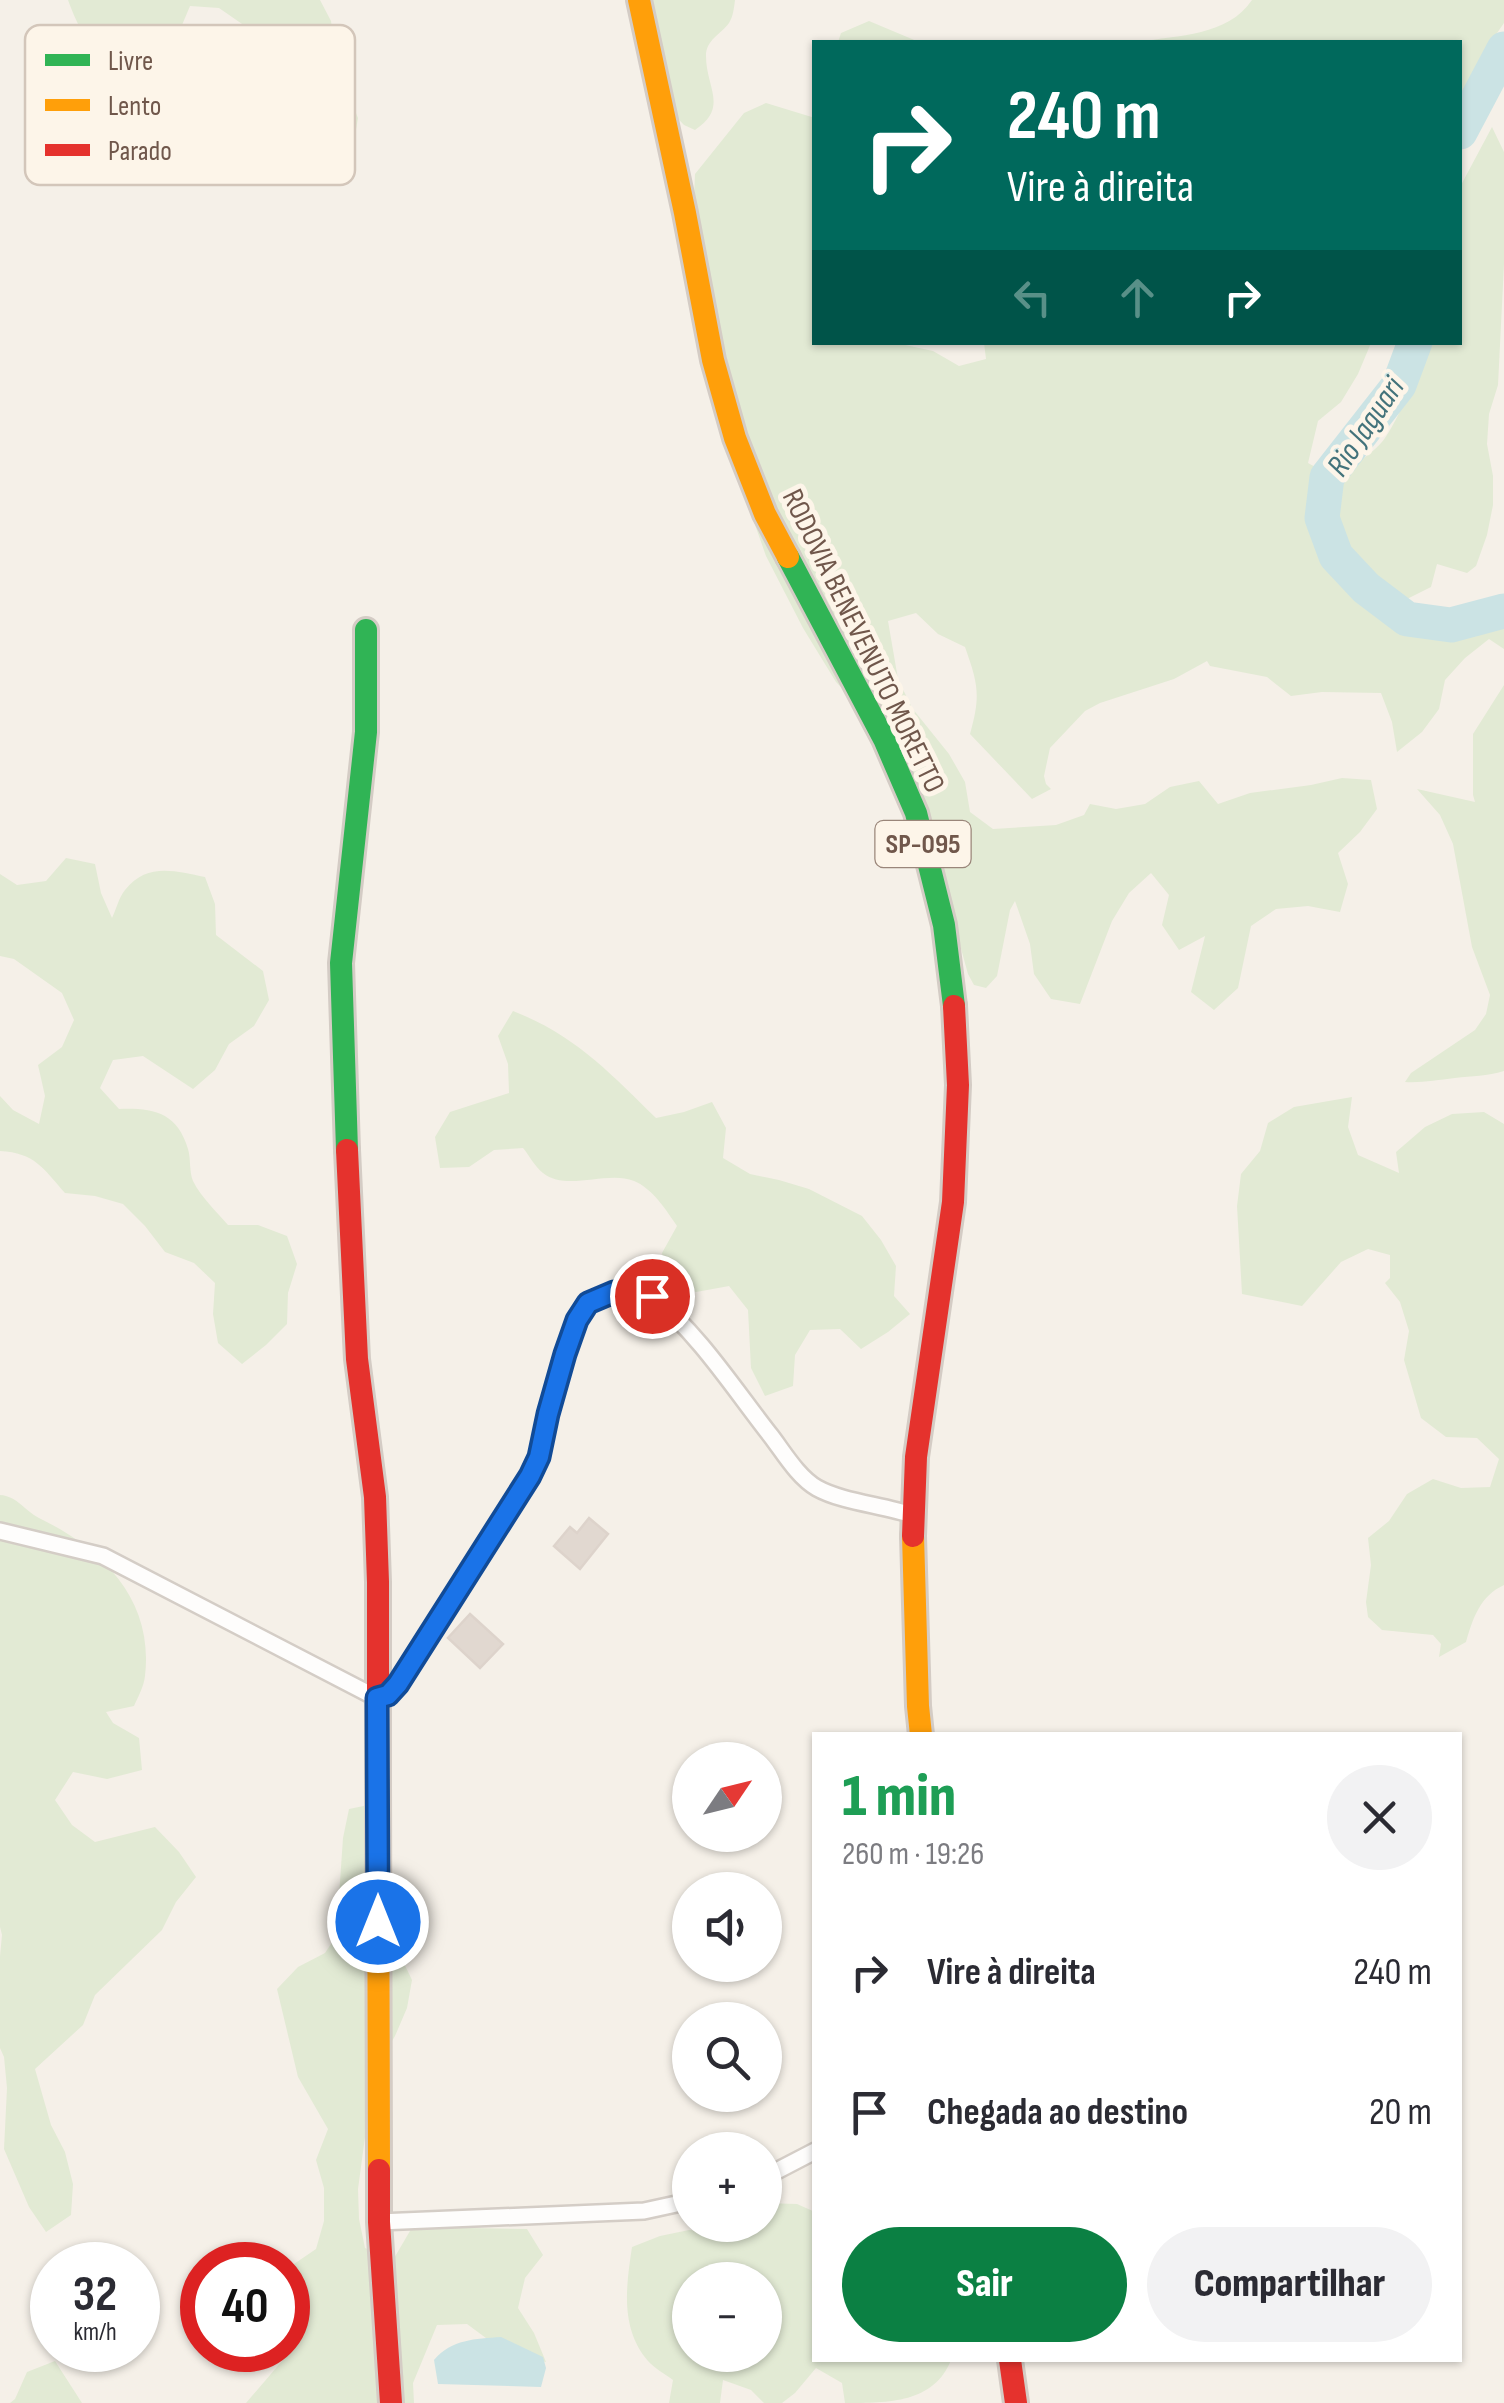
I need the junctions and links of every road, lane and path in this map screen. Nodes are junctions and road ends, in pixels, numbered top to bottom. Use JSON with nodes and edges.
{"nodes":[{"id":1,"x":639,"y":0,"type":"edge"},
{"id":2,"x":366,"y":630,"type":"dead end"},
{"id":3,"x":652,"y":1296,"type":"joint"},
{"id":4,"x":912,"y":1515,"type":"junction"},
{"id":5,"x":0,"y":1531,"type":"edge"},
{"id":6,"x":377,"y":1698,"type":"junction"},
{"id":7,"x":918,"y":1706,"type":"junction"},
{"id":8,"x":911,"y":1732,"type":"edge"},
{"id":9,"x":920,"y":1732,"type":"edge"},
{"id":10,"x":812,"y":2153,"type":"edge"},
{"id":11,"x":782,"y":2168,"type":"edge"},
{"id":12,"x":672,"y":2205,"type":"edge"},
{"id":13,"x":379,"y":2222,"type":"junction"},
{"id":14,"x":1010,"y":2362,"type":"edge"},
{"id":15,"x":392,"y":2403,"type":"edge"},
{"id":16,"x":1016,"y":2403,"type":"edge"}],
"edges":[{"from":1,"to":4,"type":"main road","name":"RODOVIA BENEVENUTO MORETTO","number":"SP-095"},
{"from":2,"to":6,"type":"main road"},
{"from":3,"to":4,"type":"street"},
{"from":3,"to":6,"type":"lane"},
{"from":4,"to":7,"type":"main road","name":"RODOVIA BENEVENUTO MORETTO","number":"SP-095"},
{"from":5,"to":6,"type":"street"},
{"from":6,"to":13,"type":"main road"},
{"from":7,"to":8,"type":"street"},
{"from":7,"to":9,"type":"main road","name":"RODOVIA BENEVENUTO MORETTO","number":"SP-095"},
{"from":10,"to":11,"type":"street"},
{"from":12,"to":13,"type":"street"},
{"from":13,"to":15,"type":"main road"},
{"from":14,"to":16,"type":"main road"}]}
